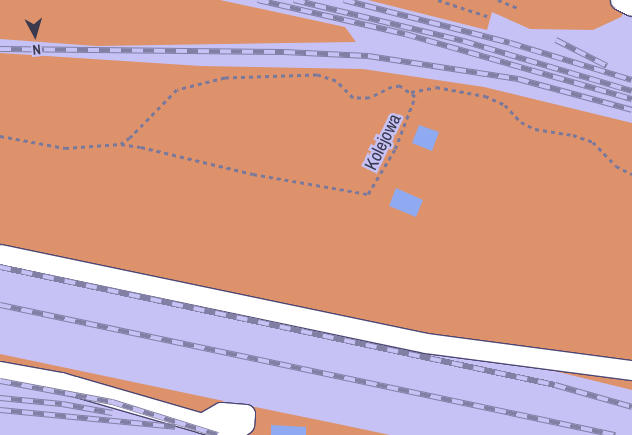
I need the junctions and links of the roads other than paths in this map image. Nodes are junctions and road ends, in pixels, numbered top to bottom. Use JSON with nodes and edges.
{"nodes":[{"id":1,"x":620,"y":0,"type":"edge"},
{"id":2,"x":632,"y":6,"type":"edge"},
{"id":3,"x":0,"y":254,"type":"edge"},
{"id":4,"x":632,"y":370,"type":"edge"},
{"id":5,"x":0,"y":371,"type":"edge"},
{"id":6,"x":202,"y":423,"type":"dead end"}],
"edges":[{"from":1,"to":2,"type":"lane"},
{"from":3,"to":4,"type":"lane"},
{"from":5,"to":6,"type":"lane"}]}
